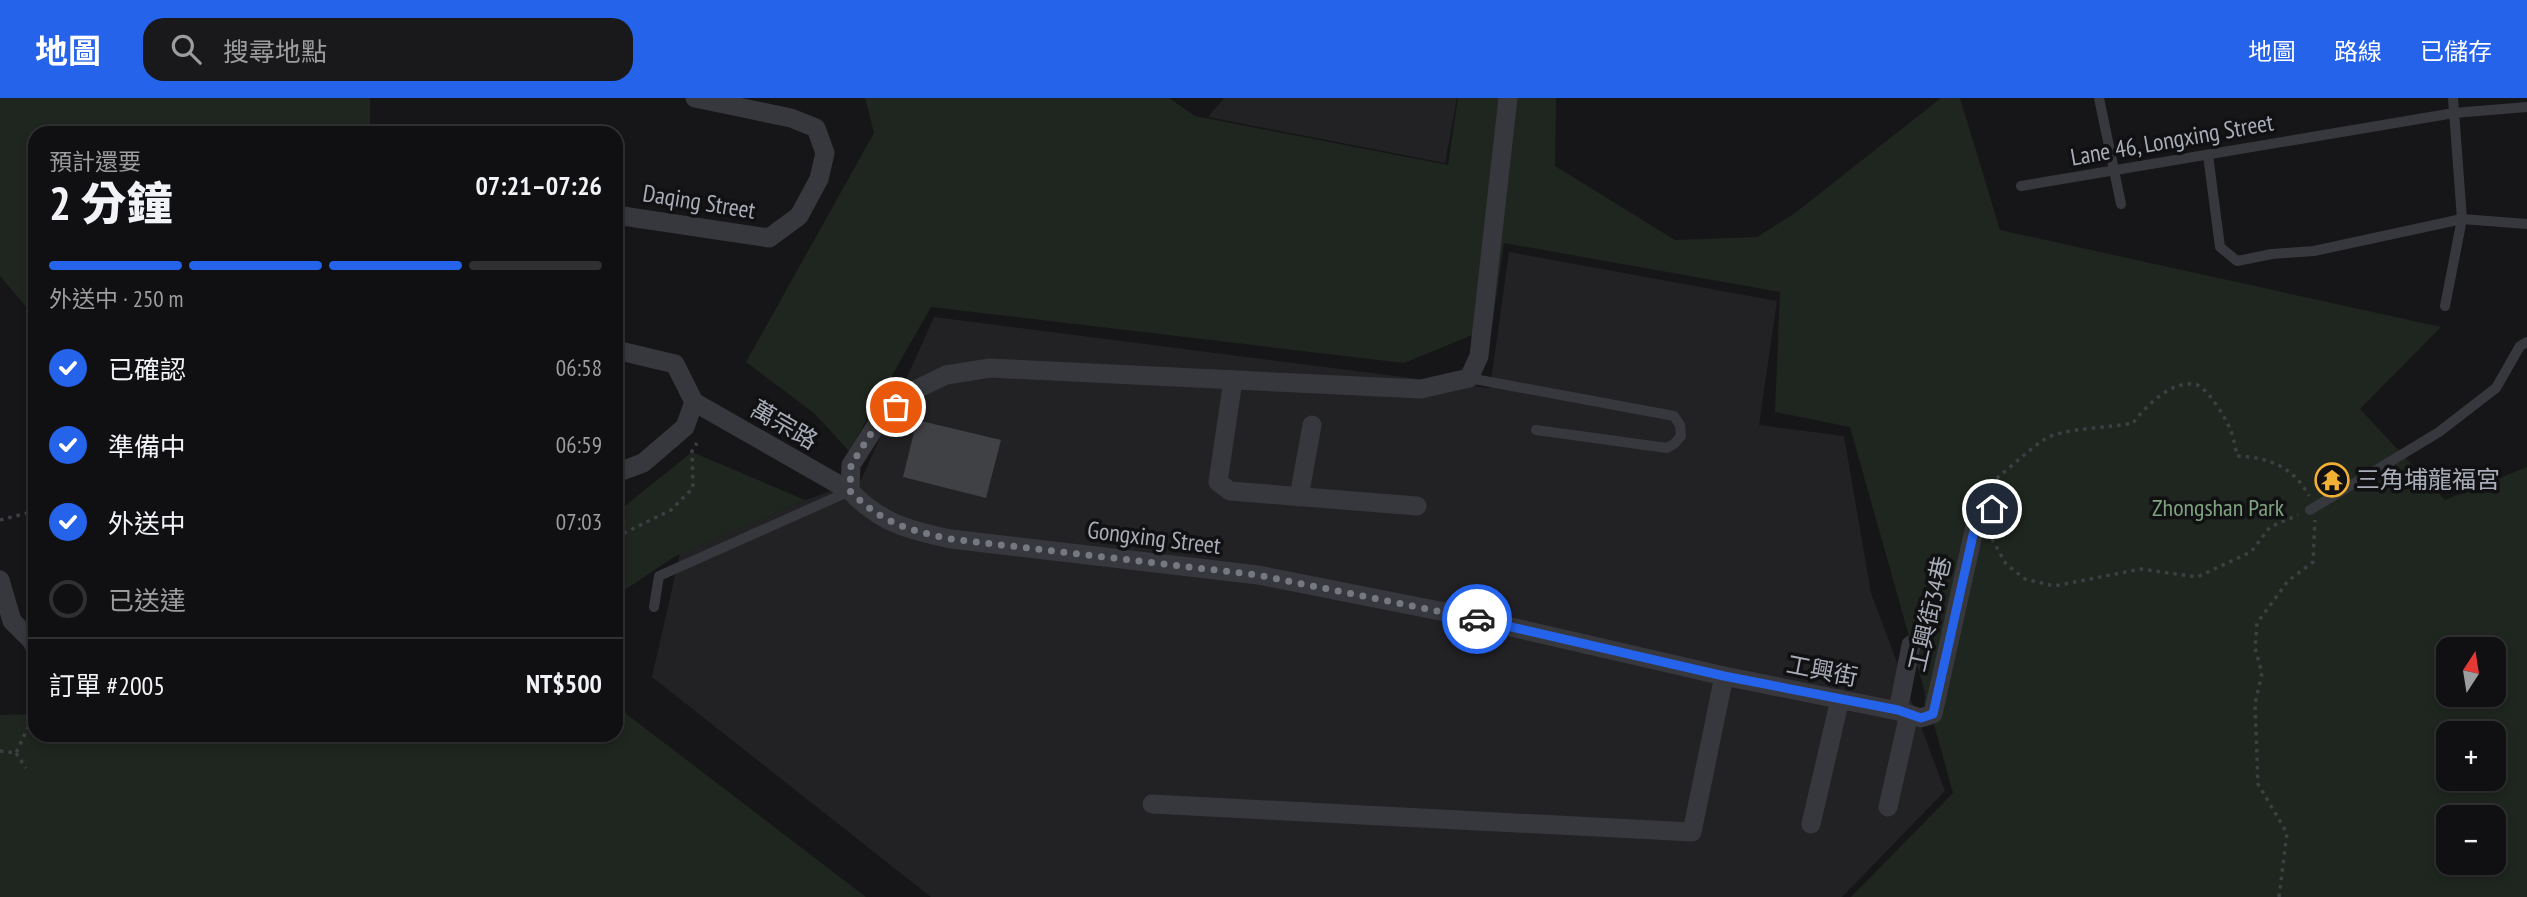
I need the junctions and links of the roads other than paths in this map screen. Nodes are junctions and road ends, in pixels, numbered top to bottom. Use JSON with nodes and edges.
{"nodes":[{"id":1,"x":695,"y":98,"type":"edge"},
{"id":2,"x":1508,"y":98,"type":"edge"},
{"id":3,"x":2099,"y":98,"type":"edge"},
{"id":4,"x":2453,"y":98,"type":"edge"},
{"id":5,"x":2527,"y":107,"type":"edge"},
{"id":6,"x":2454,"y":113,"type":"junction"},
{"id":7,"x":2208,"y":155,"type":"junction"},
{"id":8,"x":2114,"y":171,"type":"junction"},
{"id":9,"x":2021,"y":186,"type":"dead end"},
{"id":10,"x":2121,"y":204,"type":"dead end"},
{"id":11,"x":623,"y":216,"type":"edge"},
{"id":12,"x":2462,"y":219,"type":"junction"},
{"id":13,"x":2527,"y":224,"type":"edge"},
{"id":14,"x":2445,"y":306,"type":"dead end"},
{"id":15,"x":2527,"y":342,"type":"edge"},
{"id":16,"x":623,"y":352,"type":"edge"},
{"id":17,"x":1469,"y":377,"type":"junction"},
{"id":18,"x":1233,"y":380,"type":"junction"},
{"id":19,"x":694,"y":402,"type":"junction"},
{"id":20,"x":1312,"y":425,"type":"dead end"},
{"id":21,"x":1536,"y":430,"type":"dead end"},
{"id":22,"x":623,"y":470,"type":"edge"},
{"id":23,"x":850,"y":491,"type":"junction"},
{"id":24,"x":1299,"y":497,"type":"junction"},
{"id":25,"x":1417,"y":506,"type":"dead end"},
{"id":26,"x":1992,"y":509,"type":"road end"},
{"id":27,"x":2312,"y":509,"type":"road end"},
{"id":28,"x":0,"y":580,"type":"edge"},
{"id":29,"x":654,"y":607,"type":"dead end"},
{"id":30,"x":28,"y":637,"type":"edge"},
{"id":31,"x":1912,"y":645,"type":"dead end"},
{"id":32,"x":1724,"y":676,"type":"junction"},
{"id":33,"x":1840,"y":699,"type":"junction"},
{"id":34,"x":1903,"y":712,"type":"junction"},
{"id":35,"x":1152,"y":804,"type":"dead end"},
{"id":36,"x":1888,"y":807,"type":"dead end"},
{"id":37,"x":1811,"y":824,"type":"dead end"}],
"edges":[{"from":1,"to":11,"type":"street","name":"Daqing Street"},
{"from":2,"to":17,"type":"street"},
{"from":3,"to":8,"type":"lane"},
{"from":4,"to":6,"type":"lane"},
{"from":5,"to":6,"type":"lane","name":"Lane 46, Longxing Street"},
{"from":6,"to":7,"type":"lane","name":"Lane 46, Longxing Street"},
{"from":6,"to":12,"type":"lane"},
{"from":7,"to":8,"type":"lane","name":"Lane 46, Longxing Street"},
{"from":7,"to":12,"type":"lane"},
{"from":8,"to":9,"type":"lane","name":"Lane 46, Longxing Street"},
{"from":8,"to":10,"type":"lane"},
{"from":12,"to":13,"type":"lane"},
{"from":12,"to":14,"type":"lane"},
{"from":15,"to":27,"type":"lane"},
{"from":16,"to":19,"type":"street"},
{"from":17,"to":18,"type":"street"},
{"from":17,"to":21,"type":"lane"},
{"from":18,"to":23,"type":"street"},
{"from":18,"to":24,"type":"street"},
{"from":19,"to":22,"type":"street"},
{"from":19,"to":23,"type":"street","name":"萬宗路"},
{"from":20,"to":24,"type":"street"},
{"from":23,"to":29,"type":"lane"},
{"from":23,"to":32,"type":"street","name":"Gongxing Street"},
{"from":24,"to":25,"type":"street"},
{"from":26,"to":34,"type":"street","name":"工興街34巷"},
{"from":28,"to":30,"type":"street"},
{"from":31,"to":34,"type":"street"},
{"from":32,"to":33,"type":"street","name":"工興街"},
{"from":32,"to":35,"type":"street"},
{"from":33,"to":34,"type":"street","name":"工興街"},
{"from":33,"to":37,"type":"street"},
{"from":34,"to":36,"type":"street"}]}
